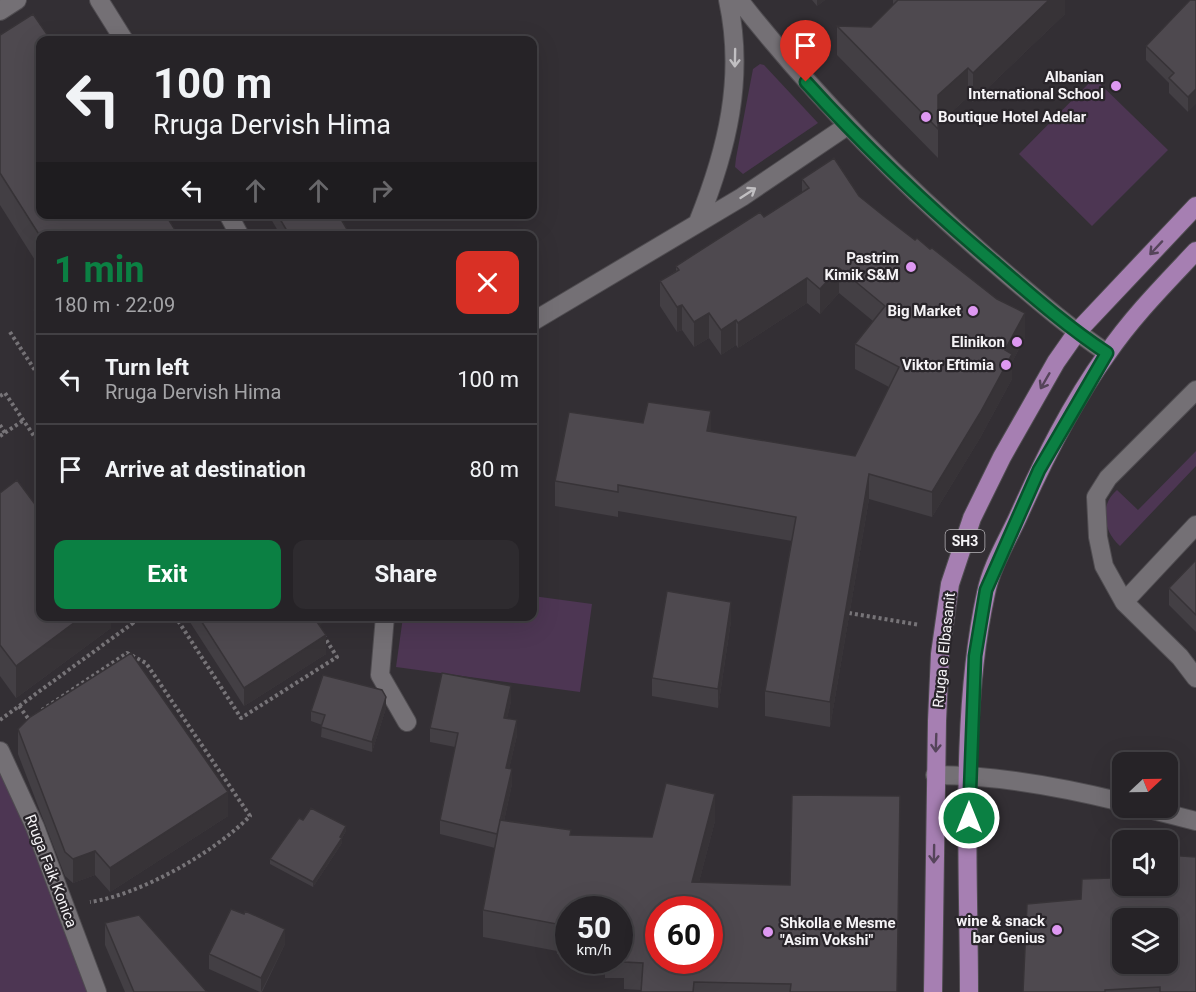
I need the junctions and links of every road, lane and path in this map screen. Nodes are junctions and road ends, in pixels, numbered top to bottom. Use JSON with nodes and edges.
{"nodes":[{"id":1,"x":17,"y":0,"type":"edge"},
{"id":2,"x":99,"y":0,"type":"edge"},
{"id":3,"x":728,"y":0,"type":"edge"},
{"id":4,"x":740,"y":0,"type":"edge"},
{"id":5,"x":0,"y":11,"type":"edge"},
{"id":6,"x":122,"y":36,"type":"edge"},
{"id":7,"x":847,"y":126,"type":"junction"},
{"id":8,"x":1196,"y":206,"type":"edge"},
{"id":9,"x":698,"y":222,"type":"junction"},
{"id":10,"x":1196,"y":251,"type":"edge"},
{"id":11,"x":537,"y":319,"type":"edge"},
{"id":12,"x":10,"y":332,"type":"dead end"},
{"id":13,"x":1077,"y":332,"type":"junction"},
{"id":14,"x":1107,"y":353,"type":"junction"},
{"id":15,"x":36,"y":372,"type":"edge"},
{"id":16,"x":1196,"y":390,"type":"edge"},
{"id":17,"x":0,"y":396,"type":"edge"},
{"id":18,"x":24,"y":420,"type":"junction"},
{"id":19,"x":0,"y":425,"type":"edge"},
{"id":20,"x":5,"y":433,"type":"junction"},
{"id":21,"x":0,"y":436,"type":"edge"},
{"id":22,"x":36,"y":439,"type":"edge"},
{"id":23,"x":1196,"y":525,"type":"edge"},
{"id":24,"x":1124,"y":602,"type":"junction"},
{"id":25,"x":849,"y":613,"type":"edge"},
{"id":26,"x":133,"y":621,"type":"edge"},
{"id":27,"x":178,"y":621,"type":"edge"},
{"id":28,"x":385,"y":621,"type":"edge"},
{"id":29,"x":318,"y":627,"type":"edge"},
{"id":30,"x":944,"y":629,"type":"junction"},
{"id":31,"x":1196,"y":678,"type":"edge"},
{"id":32,"x":19,"y":706,"type":"junction"},
{"id":33,"x":0,"y":720,"type":"edge"},
{"id":34,"x":30,"y":720,"type":"junction"},
{"id":35,"x":407,"y":722,"type":"dead end"},
{"id":36,"x":23,"y":727,"type":"edge"},
{"id":37,"x":0,"y":751,"type":"edge"},
{"id":38,"x":935,"y":775,"type":"junction"},
{"id":39,"x":969,"y":775,"type":"junction"},
{"id":40,"x":1112,"y":800,"type":"edge"},
{"id":41,"x":1178,"y":813,"type":"edge"},
{"id":42,"x":1195,"y":816,"type":"edge"},
{"id":43,"x":64,"y":905,"type":"junction"},
{"id":44,"x":98,"y":992,"type":"edge"},
{"id":45,"x":933,"y":992,"type":"edge"},
{"id":46,"x":969,"y":992,"type":"edge"}],
"edges":[{"from":1,"to":5,"type":"street"},
{"from":2,"to":6,"type":"street"},
{"from":3,"to":9,"type":"street","one_way":true},
{"from":4,"to":7,"type":"street"},
{"from":9,"to":7,"type":"street","one_way":true},
{"from":7,"to":13,"type":"street"},
{"from":8,"to":13,"type":"main road","name":"Rruga e Elbasanit","number":"SH3","one_way":true},
{"from":9,"to":11,"type":"street"},
{"from":10,"to":14,"type":"main road","name":"Rruga e Elbasanit","number":"SH3"},
{"from":12,"to":15,"type":"path"},
{"from":13,"to":14,"type":"street"},
{"from":13,"to":30,"type":"main road","name":"Rruga e Elbasanit","number":"SH3","one_way":true},
{"from":14,"to":39,"type":"main road","name":"Rruga e Elbasanit","number":"SH3"},
{"from":16,"to":24,"type":"street"},
{"from":17,"to":18,"type":"path"},
{"from":18,"to":20,"type":"path"},
{"from":18,"to":22,"type":"path"},
{"from":19,"to":20,"type":"path"},
{"from":20,"to":21,"type":"path"},
{"from":23,"to":24,"type":"street"},
{"from":24,"to":31,"type":"street"},
{"from":25,"to":30,"type":"path"},
{"from":26,"to":32,"type":"path"},
{"from":27,"to":29,"type":"path"},
{"from":28,"to":35,"type":"street"},
{"from":30,"to":38,"type":"main road","name":"Rruga e Elbasanit","number":"SH3","one_way":true},
{"from":32,"to":33,"type":"path"},
{"from":32,"to":34,"type":"path"},
{"from":34,"to":36,"type":"path"},
{"from":34,"to":43,"type":"path"},
{"from":37,"to":43,"type":"street","name":"Rruga Faik Konica"},
{"from":38,"to":39,"type":"street"},
{"from":38,"to":45,"type":"main road","name":"Rruga e Elbasanit","number":"SH3","one_way":true},
{"from":39,"to":40,"type":"street"},
{"from":39,"to":46,"type":"main road","name":"Rruga e Elbasanit","number":"SH3"},
{"from":41,"to":42,"type":"street"},
{"from":43,"to":44,"type":"street","name":"Rruga Faik Konica"}]}
